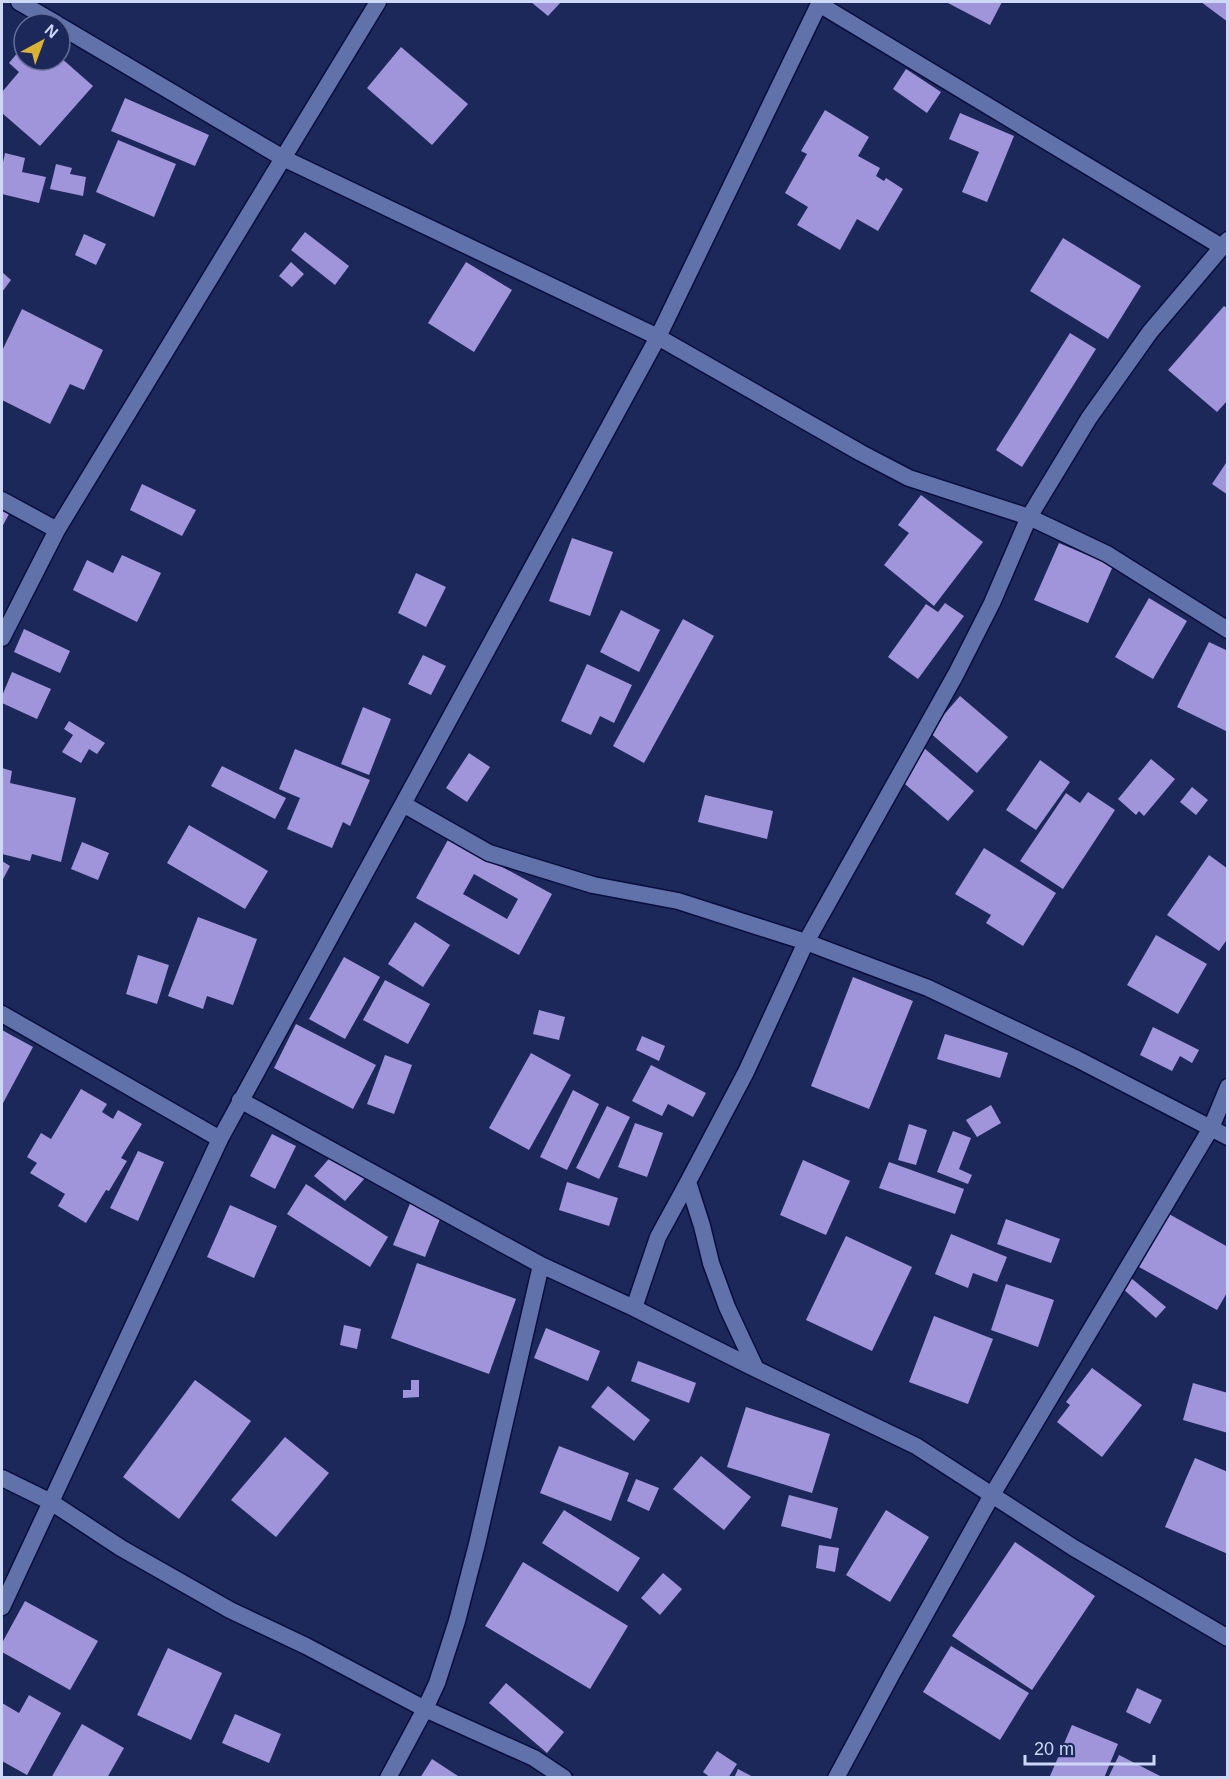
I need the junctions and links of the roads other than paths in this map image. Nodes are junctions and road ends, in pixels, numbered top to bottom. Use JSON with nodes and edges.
{"nodes":[{"id":1,"x":19,"y":2,"type":"edge"},
{"id":2,"x":378,"y":2,"type":"edge"},
{"id":3,"x":819,"y":3,"type":"edge"},
{"id":4,"x":36,"y":12,"type":"edge"},
{"id":5,"x":72,"y":33,"type":"edge"},
{"id":6,"x":283,"y":158,"type":"junction"},
{"id":7,"x":1225,"y":244,"type":"edge"},
{"id":8,"x":658,"y":337,"type":"junction"},
{"id":9,"x":2,"y":500,"type":"edge"},
{"id":10,"x":1029,"y":517,"type":"junction"},
{"id":11,"x":57,"y":530,"type":"junction"},
{"id":12,"x":1227,"y":630,"type":"edge"},
{"id":13,"x":2,"y":638,"type":"edge"},
{"id":14,"x":403,"y":804,"type":"junction"},
{"id":15,"x":806,"y":942,"type":"junction"},
{"id":16,"x":2,"y":1014,"type":"edge"},
{"id":17,"x":1227,"y":1088,"type":"edge"},
{"id":18,"x":240,"y":1100,"type":"junction"},
{"id":19,"x":1210,"y":1128,"type":"junction"},
{"id":20,"x":1227,"y":1137,"type":"edge"},
{"id":21,"x":220,"y":1139,"type":"junction"},
{"id":22,"x":688,"y":1182,"type":"junction"},
{"id":23,"x":541,"y":1265,"type":"junction"},
{"id":24,"x":634,"y":1308,"type":"junction"},
{"id":25,"x":756,"y":1369,"type":"junction"},
{"id":26,"x":2,"y":1478,"type":"edge"},
{"id":27,"x":992,"y":1495,"type":"junction"},
{"id":28,"x":51,"y":1502,"type":"junction"},
{"id":29,"x":2,"y":1607,"type":"edge"},
{"id":30,"x":1227,"y":1638,"type":"edge"},
{"id":31,"x":425,"y":1709,"type":"junction"},
{"id":32,"x":388,"y":1778,"type":"edge"},
{"id":33,"x":564,"y":1778,"type":"edge"},
{"id":34,"x":836,"y":1778,"type":"edge"}],
"edges":[{"from":1,"to":4,"type":"street"},
{"from":2,"to":6,"type":"street"},
{"from":3,"to":7,"type":"street"},
{"from":3,"to":8,"type":"street"},
{"from":5,"to":6,"type":"street"},
{"from":6,"to":8,"type":"street"},
{"from":6,"to":11,"type":"street"},
{"from":7,"to":10,"type":"street"},
{"from":8,"to":10,"type":"street"},
{"from":8,"to":14,"type":"street"},
{"from":9,"to":11,"type":"street"},
{"from":10,"to":12,"type":"street"},
{"from":10,"to":15,"type":"street"},
{"from":11,"to":13,"type":"street"},
{"from":14,"to":15,"type":"street"},
{"from":14,"to":18,"type":"street"},
{"from":15,"to":19,"type":"street"},
{"from":15,"to":22,"type":"street"},
{"from":16,"to":21,"type":"street"},
{"from":17,"to":19,"type":"street"},
{"from":18,"to":21,"type":"street"},
{"from":18,"to":23,"type":"street"},
{"from":19,"to":20,"type":"street"},
{"from":19,"to":27,"type":"street"},
{"from":21,"to":28,"type":"street"},
{"from":22,"to":24,"type":"street"},
{"from":22,"to":25,"type":"street"},
{"from":23,"to":24,"type":"street"},
{"from":23,"to":31,"type":"street"},
{"from":24,"to":25,"type":"street"},
{"from":25,"to":27,"type":"street"},
{"from":26,"to":28,"type":"street"},
{"from":27,"to":30,"type":"street"},
{"from":27,"to":34,"type":"street"},
{"from":28,"to":29,"type":"street"},
{"from":28,"to":31,"type":"street"},
{"from":31,"to":32,"type":"street"},
{"from":31,"to":33,"type":"street"}]}
